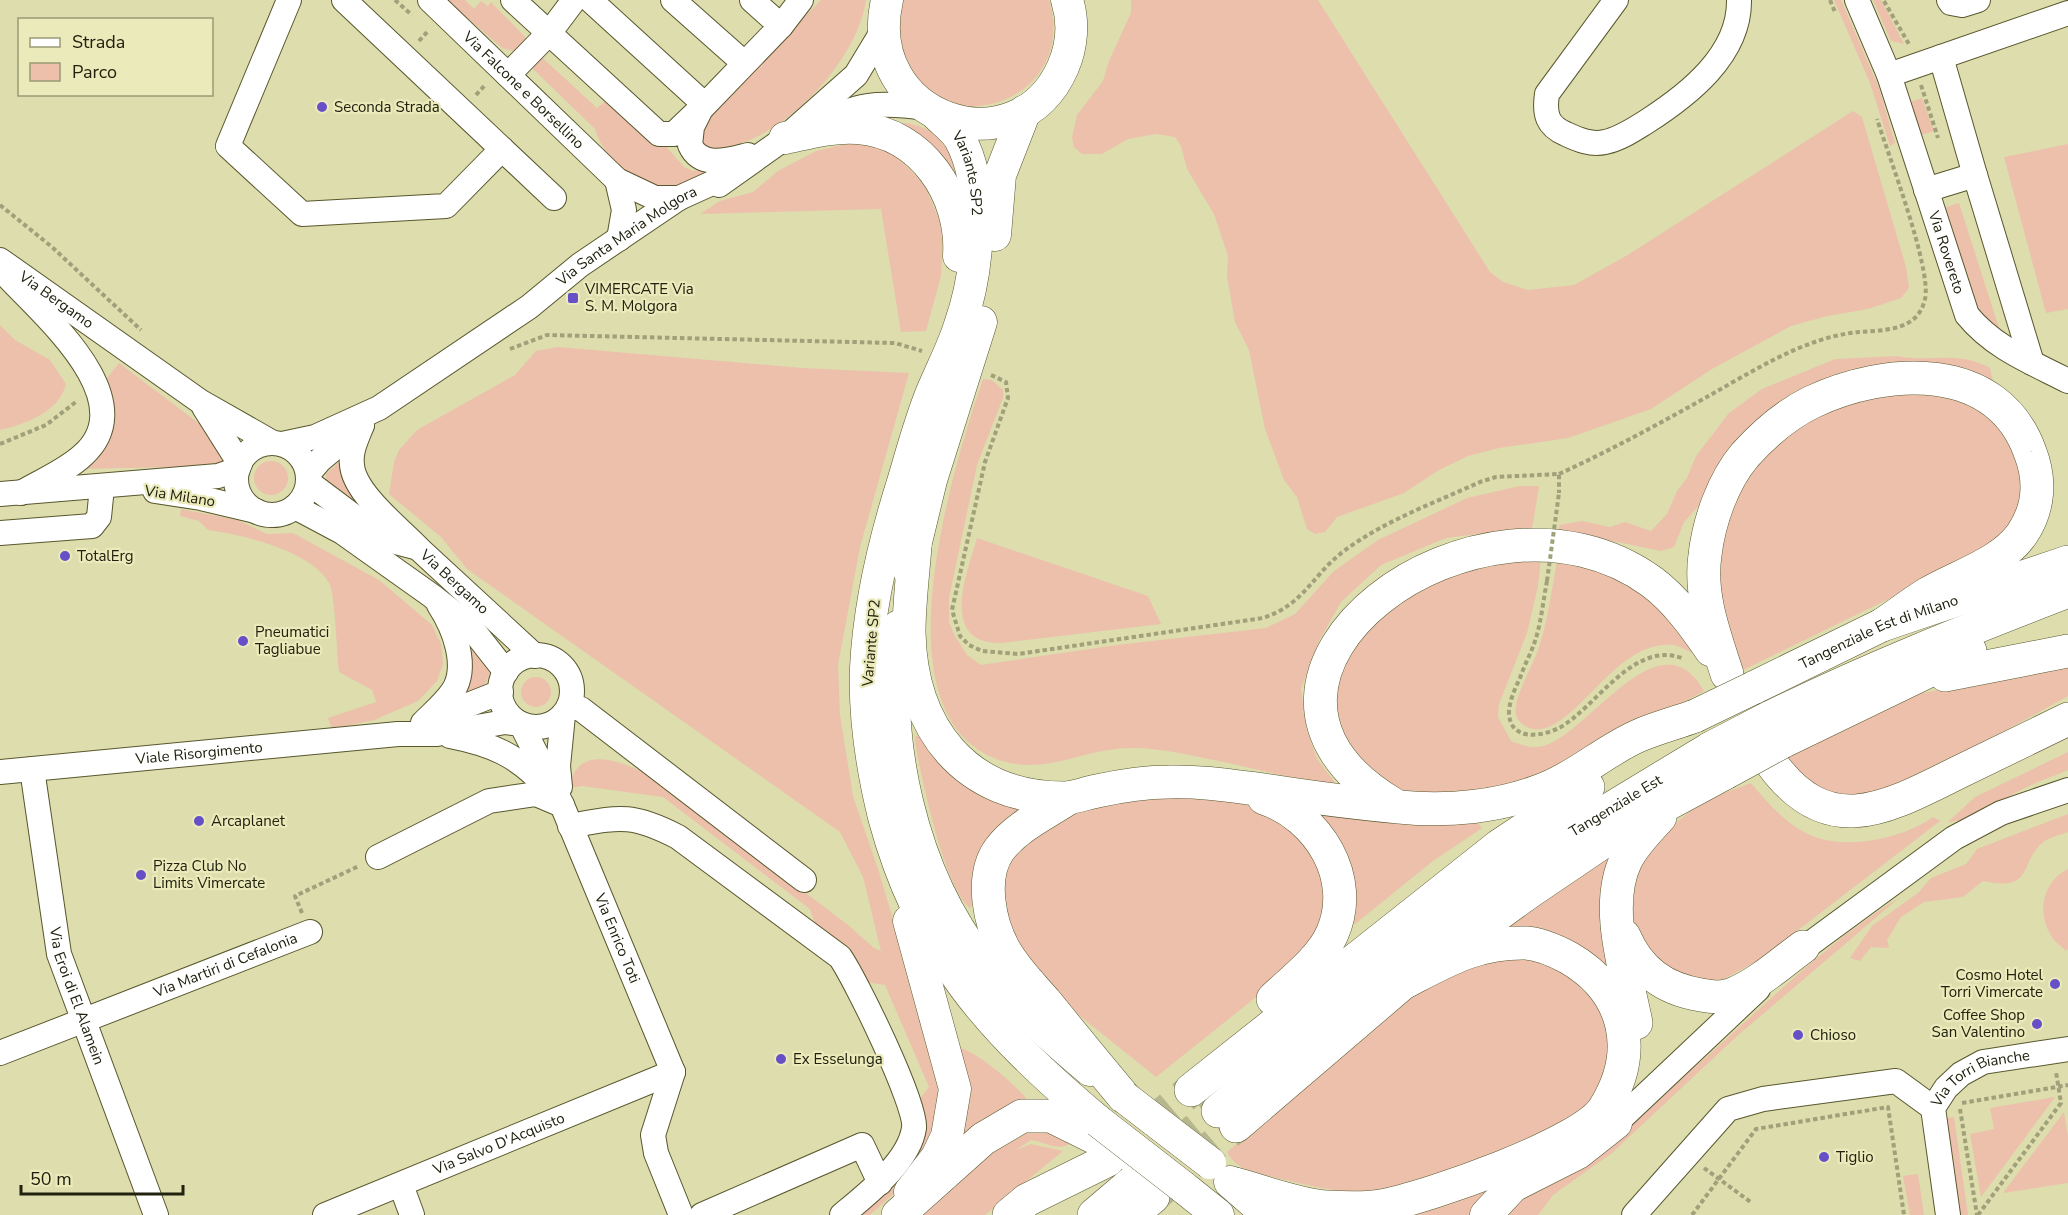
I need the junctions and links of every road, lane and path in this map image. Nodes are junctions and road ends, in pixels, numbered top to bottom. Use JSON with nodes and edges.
{"nodes":[{"id":1,"x":288,"y":0,"type":"edge"},
{"id":2,"x":344,"y":0,"type":"edge"},
{"id":3,"x":395,"y":0,"type":"edge"},
{"id":4,"x":430,"y":0,"type":"edge"},
{"id":5,"x":513,"y":0,"type":"edge"},
{"id":6,"x":574,"y":0,"type":"edge"},
{"id":7,"x":590,"y":0,"type":"edge"},
{"id":8,"x":673,"y":0,"type":"edge"},
{"id":9,"x":752,"y":0,"type":"edge"},
{"id":10,"x":801,"y":0,"type":"edge"},
{"id":11,"x":886,"y":0,"type":"edge"},
{"id":12,"x":1616,"y":0,"type":"edge"},
{"id":13,"x":1739,"y":0,"type":"edge"},
{"id":14,"x":1830,"y":0,"type":"edge"},
{"id":15,"x":1857,"y":0,"type":"edge"},
{"id":16,"x":1949,"y":0,"type":"edge"},
{"id":17,"x":1978,"y":0,"type":"edge"},
{"id":18,"x":1073,"y":8,"type":"edge"},
{"id":19,"x":2068,"y":13,"type":"edge"},
{"id":20,"x":1839,"y":21,"type":"dead end"},
{"id":21,"x":781,"y":26,"type":"junction"},
{"id":22,"x":550,"y":32,"type":"junction"},
{"id":23,"x":882,"y":32,"type":"junction"},
{"id":24,"x":436,"y":38,"type":"dead end"},
{"id":25,"x":1941,"y":57,"type":"junction"},
{"id":26,"x":744,"y":63,"type":"junction"},
{"id":27,"x":1889,"y":75,"type":"junction"},
{"id":28,"x":478,"y":76,"type":"dead end"},
{"id":29,"x":501,"y":83,"type":"junction"},
{"id":30,"x":703,"y":106,"type":"junction"},
{"id":31,"x":932,"y":111,"type":"junction"},
{"id":32,"x":1025,"y":111,"type":"junction"},
{"id":33,"x":1876,"y":117,"type":"dead end"},
{"id":34,"x":775,"y":144,"type":"junction"},
{"id":35,"x":502,"y":149,"type":"junction"},
{"id":36,"x":732,"y":174,"type":"junction"},
{"id":37,"x":1975,"y":175,"type":"junction"},
{"id":38,"x":617,"y":180,"type":"junction"},
{"id":39,"x":1926,"y":190,"type":"junction"},
{"id":40,"x":554,"y":198,"type":"dead end"},
{"id":41,"x":679,"y":198,"type":"junction"},
{"id":42,"x":0,"y":205,"type":"edge"},
{"id":43,"x":619,"y":239,"type":"junction"},
{"id":44,"x":0,"y":260,"type":"edge"},
{"id":45,"x":0,"y":269,"type":"edge"},
{"id":46,"x":529,"y":307,"type":"junction"},
{"id":47,"x":150,"y":336,"type":"dead end"},
{"id":48,"x":509,"y":349,"type":"dead end"},
{"id":49,"x":925,"y":352,"type":"dead end"},
{"id":50,"x":2032,"y":363,"type":"junction"},
{"id":51,"x":988,"y":373,"type":"dead end"},
{"id":52,"x":2068,"y":381,"type":"edge"},
{"id":53,"x":931,"y":394,"type":"junction"},
{"id":54,"x":201,"y":402,"type":"junction"},
{"id":55,"x":379,"y":408,"type":"junction"},
{"id":56,"x":362,"y":425,"type":"junction"},
{"id":57,"x":278,"y":443,"type":"junction"},
{"id":58,"x":239,"y":466,"type":"junction"},
{"id":59,"x":1559,"y":474,"type":"junction"},
{"id":60,"x":308,"y":478,"type":"junction"},
{"id":61,"x":102,"y":487,"type":"junction"},
{"id":62,"x":10,"y":493,"type":"edge"},
{"id":63,"x":295,"y":507,"type":"junction"},
{"id":64,"x":258,"y":512,"type":"junction"},
{"id":65,"x":0,"y":533,"type":"edge"},
{"id":66,"x":915,"y":546,"type":"junction"},
{"id":67,"x":418,"y":548,"type":"junction"},
{"id":68,"x":2068,"y":562,"type":"edge"},
{"id":69,"x":2068,"y":591,"type":"edge"},
{"id":70,"x":432,"y":596,"type":"junction"},
{"id":71,"x":2068,"y":610,"type":"edge"},
{"id":72,"x":1882,"y":625,"type":"junction"},
{"id":73,"x":2068,"y":651,"type":"edge"},
{"id":74,"x":535,"y":656,"type":"junction"},
{"id":75,"x":1688,"y":661,"type":"dead end"},
{"id":76,"x":503,"y":682,"type":"junction"},
{"id":77,"x":1899,"y":685,"type":"junction"},
{"id":78,"x":566,"y":711,"type":"junction"},
{"id":79,"x":1695,"y":717,"type":"junction"},
{"id":80,"x":2068,"y":719,"type":"edge"},
{"id":81,"x":521,"y":724,"type":"junction"},
{"id":82,"x":430,"y":728,"type":"junction"},
{"id":83,"x":1774,"y":742,"type":"junction"},
{"id":84,"x":1718,"y":760,"type":"junction"},
{"id":85,"x":32,"y":769,"type":"junction"},
{"id":86,"x":0,"y":772,"type":"edge"},
{"id":87,"x":1213,"y":784,"type":"junction"},
{"id":88,"x":2068,"y":790,"type":"edge"},
{"id":89,"x":1069,"y":798,"type":"junction"},
{"id":90,"x":880,"y":801,"type":"junction"},
{"id":91,"x":1672,"y":803,"type":"junction"},
{"id":92,"x":1399,"y":807,"type":"junction"},
{"id":93,"x":566,"y":815,"type":"junction"},
{"id":94,"x":378,"y":857,"type":"joint"},
{"id":95,"x":804,"y":880,"type":"dead end"},
{"id":96,"x":1616,"y":902,"type":"junction"},
{"id":97,"x":310,"y":932,"type":"joint"},
{"id":98,"x":1803,"y":947,"type":"junction"},
{"id":99,"x":1403,"y":983,"type":"junction"},
{"id":100,"x":82,"y":1022,"type":"junction"},
{"id":101,"x":2060,"y":1050,"type":"edge"},
{"id":102,"x":0,"y":1053,"type":"edge"},
{"id":103,"x":673,"y":1072,"type":"junction"},
{"id":104,"x":2068,"y":1085,"type":"edge"},
{"id":105,"x":2058,"y":1086,"type":"junction"},
{"id":106,"x":1124,"y":1097,"type":"junction"},
{"id":107,"x":1933,"y":1108,"type":"junction"},
{"id":108,"x":1616,"y":1123,"type":"junction"},
{"id":109,"x":1688,"y":1156,"type":"junction"},
{"id":110,"x":1209,"y":1163,"type":"junction"},
{"id":111,"x":1719,"y":1179,"type":"junction"},
{"id":112,"x":880,"y":1183,"type":"junction"},
{"id":113,"x":1235,"y":1184,"type":"junction"},
{"id":114,"x":401,"y":1185,"type":"junction"},
{"id":115,"x":1153,"y":1191,"type":"edge"},
{"id":116,"x":1752,"y":1203,"type":"dead end"},
{"id":117,"x":156,"y":1215,"type":"edge"},
{"id":118,"x":325,"y":1215,"type":"edge"},
{"id":119,"x":412,"y":1215,"type":"edge"},
{"id":120,"x":681,"y":1215,"type":"edge"},
{"id":121,"x":702,"y":1215,"type":"edge"},
{"id":122,"x":842,"y":1215,"type":"edge"},
{"id":123,"x":882,"y":1215,"type":"edge"},
{"id":124,"x":898,"y":1215,"type":"edge"},
{"id":125,"x":1009,"y":1215,"type":"edge"},
{"id":126,"x":1043,"y":1215,"type":"edge"},
{"id":127,"x":1094,"y":1215,"type":"edge"},
{"id":128,"x":1218,"y":1215,"type":"edge"},
{"id":129,"x":1268,"y":1215,"type":"edge"},
{"id":130,"x":1293,"y":1215,"type":"edge"},
{"id":131,"x":1486,"y":1215,"type":"edge"},
{"id":132,"x":1634,"y":1215,"type":"edge"},
{"id":133,"x":1692,"y":1215,"type":"edge"},
{"id":134,"x":1904,"y":1215,"type":"edge"},
{"id":135,"x":1948,"y":1215,"type":"edge"},
{"id":136,"x":1977,"y":1215,"type":"edge"}],
"edges":[{"from":1,"to":35,"type":"street"},
{"from":2,"to":35,"type":"street"},
{"from":3,"to":24,"type":"path"},
{"from":4,"to":29,"type":"street","name":"Via Falcone e Borsellino"},
{"from":5,"to":22,"type":"street"},
{"from":6,"to":22,"type":"street"},
{"from":7,"to":30,"type":"street"},
{"from":8,"to":26,"type":"street"},
{"from":9,"to":21,"type":"street"},
{"from":10,"to":21,"type":"street"},
{"from":11,"to":23,"type":"main road"},
{"from":12,"to":13,"type":"street"},
{"from":14,"to":20,"type":"path"},
{"from":15,"to":27,"type":"street","name":"Via Rovereto"},
{"from":16,"to":17,"type":"street"},
{"from":18,"to":32,"type":"main road"},
{"from":19,"to":25,"type":"street"},
{"from":21,"to":26,"type":"street"},
{"from":22,"to":29,"type":"street"},
{"from":22,"to":30,"type":"street"},
{"from":23,"to":31,"type":"main road","name":"Variante SP2"},
{"from":23,"to":34,"type":"street","name":"Via Santa Maria Molgora"},
{"from":25,"to":27,"type":"street"},
{"from":25,"to":37,"type":"street"},
{"from":26,"to":30,"type":"street"},
{"from":27,"to":39,"type":"street","name":"Via Rovereto"},
{"from":28,"to":29,"type":"path"},
{"from":29,"to":38,"type":"street","name":"Via Falcone e Borsellino"},
{"from":30,"to":34,"type":"street"},
{"from":31,"to":32,"type":"main road"},
{"from":31,"to":34,"type":"street","name":"Via Santa Maria Molgora"},
{"from":31,"to":53,"type":"main road","name":"Variante SP2"},
{"from":32,"to":66,"type":"main road","name":"Variante SP2"},
{"from":33,"to":59,"type":"path"},
{"from":34,"to":36,"type":"street","name":"Via Santa Maria Molgora"},
{"from":34,"to":53,"type":"main road"},
{"from":35,"to":40,"type":"street"},
{"from":36,"to":41,"type":"street","name":"Via Santa Maria Molgora"},
{"from":36,"to":46,"type":"street","name":"Via Santa Maria Molgora"},
{"from":37,"to":39,"type":"street"},
{"from":37,"to":50,"type":"street"},
{"from":38,"to":41,"type":"street","name":"Via Falcone e Borsellino"},
{"from":38,"to":43,"type":"street"},
{"from":39,"to":50,"type":"street","name":"Via Rovereto"},
{"from":41,"to":43,"type":"street","name":"Via Santa Maria Molgora"},
{"from":42,"to":47,"type":"path"},
{"from":43,"to":46,"type":"street","name":"Via Santa Maria Molgora"},
{"from":44,"to":54,"type":"street","name":"Via Bergamo"},
{"from":45,"to":62,"type":"street"},
{"from":46,"to":55,"type":"street","name":"Via Santa Maria Molgora"},
{"from":48,"to":49,"type":"path"},
{"from":50,"to":52,"type":"street","name":"Via Rovereto"},
{"from":51,"to":59,"type":"path"},
{"from":53,"to":90,"type":"main road","name":"Variante SP2"},
{"from":54,"to":57,"type":"street","name":"Via Bergamo"},
{"from":54,"to":58,"type":"street","name":"Via Bergamo"},
{"from":55,"to":56,"type":"street","name":"Via Santa Maria Molgora"},
{"from":55,"to":57,"type":"street","name":"Via Santa Maria Molgora"},
{"from":56,"to":60,"type":"street","name":"Via Santa Maria Molgora"},
{"from":56,"to":67,"type":"street","name":"Via Santa Maria Molgora"},
{"from":57,"to":58,"type":"street"},
{"from":57,"to":60,"type":"street"},
{"from":58,"to":61,"type":"street","name":"Via Milano"},
{"from":58,"to":64,"type":"street"},
{"from":59,"to":75,"type":"path","bridge":true},
{"from":60,"to":63,"type":"street"},
{"from":60,"to":67,"type":"street","name":"Via Bergamo"},
{"from":61,"to":62,"type":"street","name":"Via Milano"},
{"from":61,"to":64,"type":"street","name":"Via Milano"},
{"from":61,"to":65,"type":"street"},
{"from":63,"to":64,"type":"street"},
{"from":63,"to":70,"type":"street","name":"Via Bergamo"},
{"from":66,"to":89,"type":"highway"},
{"from":66,"to":106,"type":"main road","name":"Variante SP2"},
{"from":67,"to":74,"type":"street","name":"Via Bergamo"},
{"from":68,"to":72,"type":"highway","name":"Tangenziale Est di Milano"},
{"from":69,"to":83,"type":"highway","name":"Tangenziale Est"},
{"from":70,"to":76,"type":"street","name":"Via Bergamo"},
{"from":70,"to":82,"type":"street","name":"Viale Risorgimento"},
{"from":71,"to":77,"type":"highway"},
{"from":72,"to":79,"type":"highway","name":"Tangenziale Est di Milano","bridge":true},
{"from":72,"to":92,"type":"highway"},
{"from":73,"to":77,"type":"highway"},
{"from":74,"to":76,"type":"street"},
{"from":74,"to":78,"type":"street"},
{"from":76,"to":81,"type":"street"},
{"from":76,"to":82,"type":"street","name":"Viale Risorgimento"},
{"from":77,"to":83,"type":"highway"},
{"from":78,"to":81,"type":"street"},
{"from":78,"to":93,"type":"street","name":"Via Enrico Toti"},
{"from":78,"to":95,"type":"street"},
{"from":79,"to":87,"type":"highway","name":"Tangenziale Est"},
{"from":79,"to":92,"type":"highway"},
{"from":80,"to":83,"type":"highway"},
{"from":81,"to":82,"type":"street","name":"Viale Risorgimento"},
{"from":81,"to":93,"type":"street","name":"Via Enrico Toti"},
{"from":82,"to":85,"type":"street","name":"Viale Risorgimento"},
{"from":82,"to":93,"type":"street"},
{"from":83,"to":84,"type":"highway","name":"Tangenziale Est","bridge":true},
{"from":84,"to":91,"type":"highway"},
{"from":84,"to":99,"type":"highway","name":"Tangenziale Est"},
{"from":85,"to":86,"type":"street","name":"Viale Risorgimento"},
{"from":85,"to":100,"type":"street","name":"Via Eroi di El Alamein"},
{"from":87,"to":89,"type":"highway"},
{"from":87,"to":92,"type":"highway"},
{"from":88,"to":98,"type":"street"},
{"from":89,"to":106,"type":"highway"},
{"from":90,"to":115,"type":"main road","name":"Variante SP2","bridge":true},
{"from":90,"to":123,"type":"main road"},
{"from":91,"to":96,"type":"highway"},
{"from":91,"to":99,"type":"highway"},
{"from":93,"to":94,"type":"street"},
{"from":93,"to":103,"type":"street","name":"Via Enrico Toti"},
{"from":93,"to":112,"type":"street"},
{"from":94,"to":97,"type":"path","name":"Via Martiri di Cefalonia"},
{"from":96,"to":98,"type":"highway"},
{"from":96,"to":108,"type":"highway"},
{"from":97,"to":100,"type":"street","name":"Via Martiri di Cefalonia"},
{"from":98,"to":108,"type":"street"},
{"from":99,"to":113,"type":"highway"},
{"from":100,"to":102,"type":"street","name":"Via Martiri di Cefalonia"},
{"from":100,"to":117,"type":"street","name":"Via Eroi di El Alamein"},
{"from":101,"to":105,"type":"path"},
{"from":101,"to":107,"type":"street","name":"Via Torri Bianche"},
{"from":103,"to":114,"type":"street","name":"Via Salvo D'Acquisto"},
{"from":103,"to":120,"type":"street"},
{"from":104,"to":105,"type":"path"},
{"from":105,"to":136,"type":"path"},
{"from":105,"to":136,"type":"path"},
{"from":106,"to":110,"type":"main road","name":"Variante SP2","bridge":true},
{"from":107,"to":109,"type":"street"},
{"from":107,"to":135,"type":"street","name":"Via Torri Bianche"},
{"from":108,"to":131,"type":"main road"},
{"from":109,"to":111,"type":"path"},
{"from":109,"to":132,"type":"street"},
{"from":110,"to":113,"type":"main road"},
{"from":110,"to":129,"type":"main road"},
{"from":111,"to":116,"type":"path"},
{"from":111,"to":133,"type":"path"},
{"from":111,"to":134,"type":"path"},
{"from":112,"to":121,"type":"street"},
{"from":112,"to":122,"type":"street"},
{"from":113,"to":130,"type":"main road"},
{"from":114,"to":118,"type":"street","name":"Via Salvo D'Acquisto"},
{"from":114,"to":119,"type":"street"},
{"from":115,"to":124,"type":"highway"},
{"from":115,"to":127,"type":"highway"},
{"from":115,"to":128,"type":"main road","name":"Variante SP2"},
{"from":125,"to":126,"type":"highway"}]}
